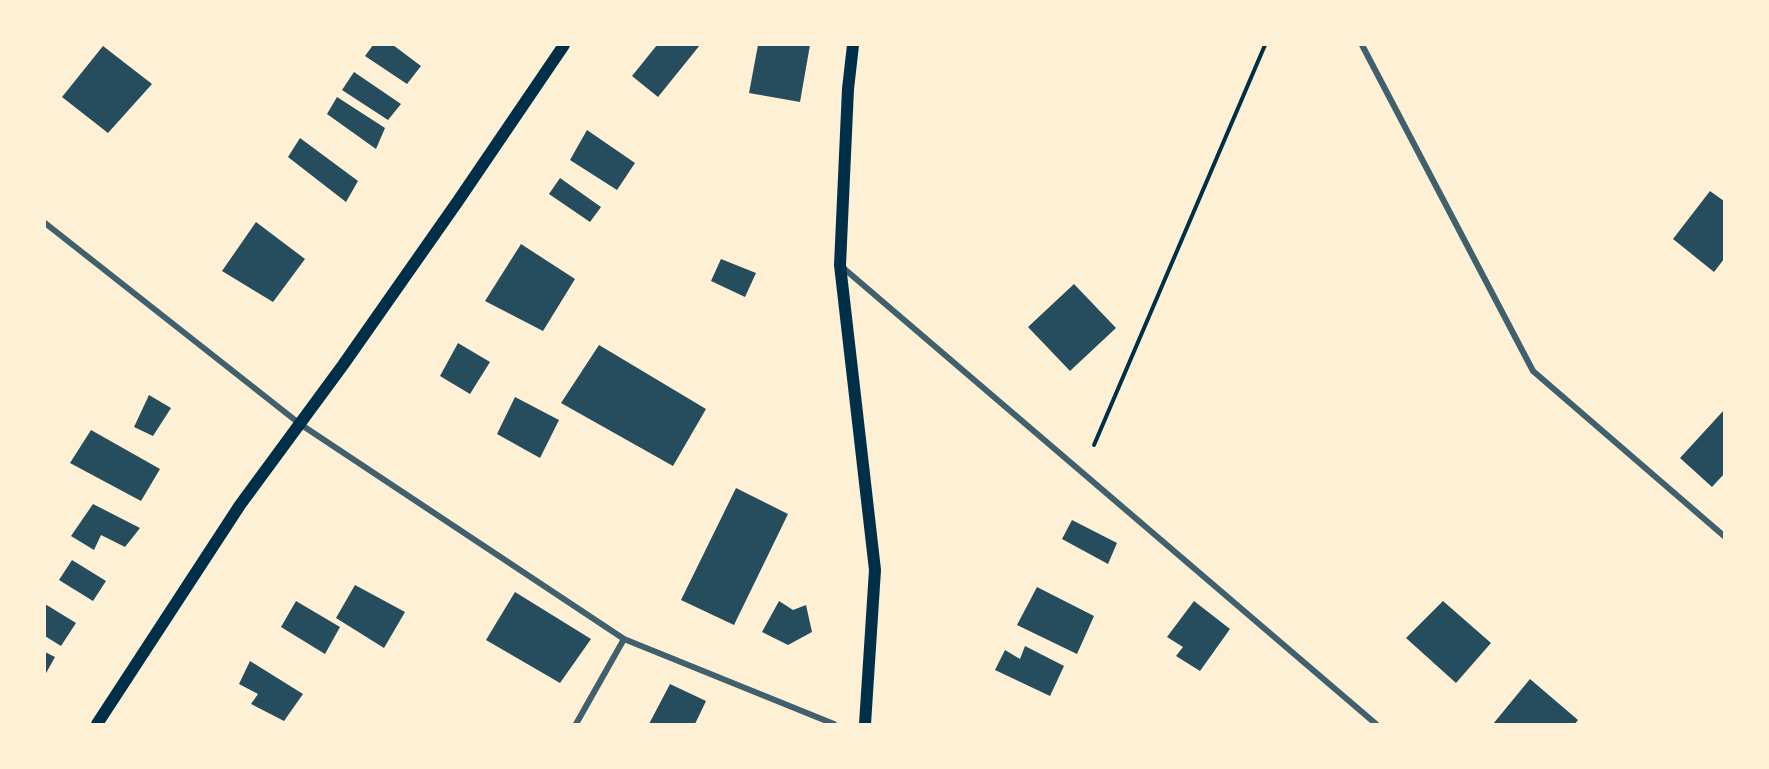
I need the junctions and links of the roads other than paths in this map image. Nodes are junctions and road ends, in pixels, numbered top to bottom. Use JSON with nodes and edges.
{"nodes":[{"id":1,"x":564,"y":45,"type":"edge"},
{"id":2,"x":853,"y":45,"type":"edge"},
{"id":3,"x":1362,"y":45,"type":"edge"},
{"id":4,"x":45,"y":223,"type":"edge"},
{"id":5,"x":840,"y":265,"type":"junction"},
{"id":6,"x":300,"y":424,"type":"junction"},
{"id":7,"x":1724,"y":536,"type":"edge"},
{"id":8,"x":624,"y":639,"type":"junction"},
{"id":9,"x":97,"y":724,"type":"edge"},
{"id":10,"x":576,"y":724,"type":"edge"},
{"id":11,"x":834,"y":724,"type":"edge"},
{"id":12,"x":865,"y":724,"type":"edge"},
{"id":13,"x":1376,"y":724,"type":"edge"}],
"edges":[{"from":1,"to":6,"type":"main road"},
{"from":2,"to":5,"type":"main road"},
{"from":3,"to":7,"type":"street"},
{"from":4,"to":6,"type":"street"},
{"from":5,"to":12,"type":"main road"},
{"from":5,"to":13,"type":"street"},
{"from":6,"to":8,"type":"street"},
{"from":6,"to":9,"type":"main road"},
{"from":8,"to":10,"type":"street"},
{"from":8,"to":11,"type":"street"}]}
